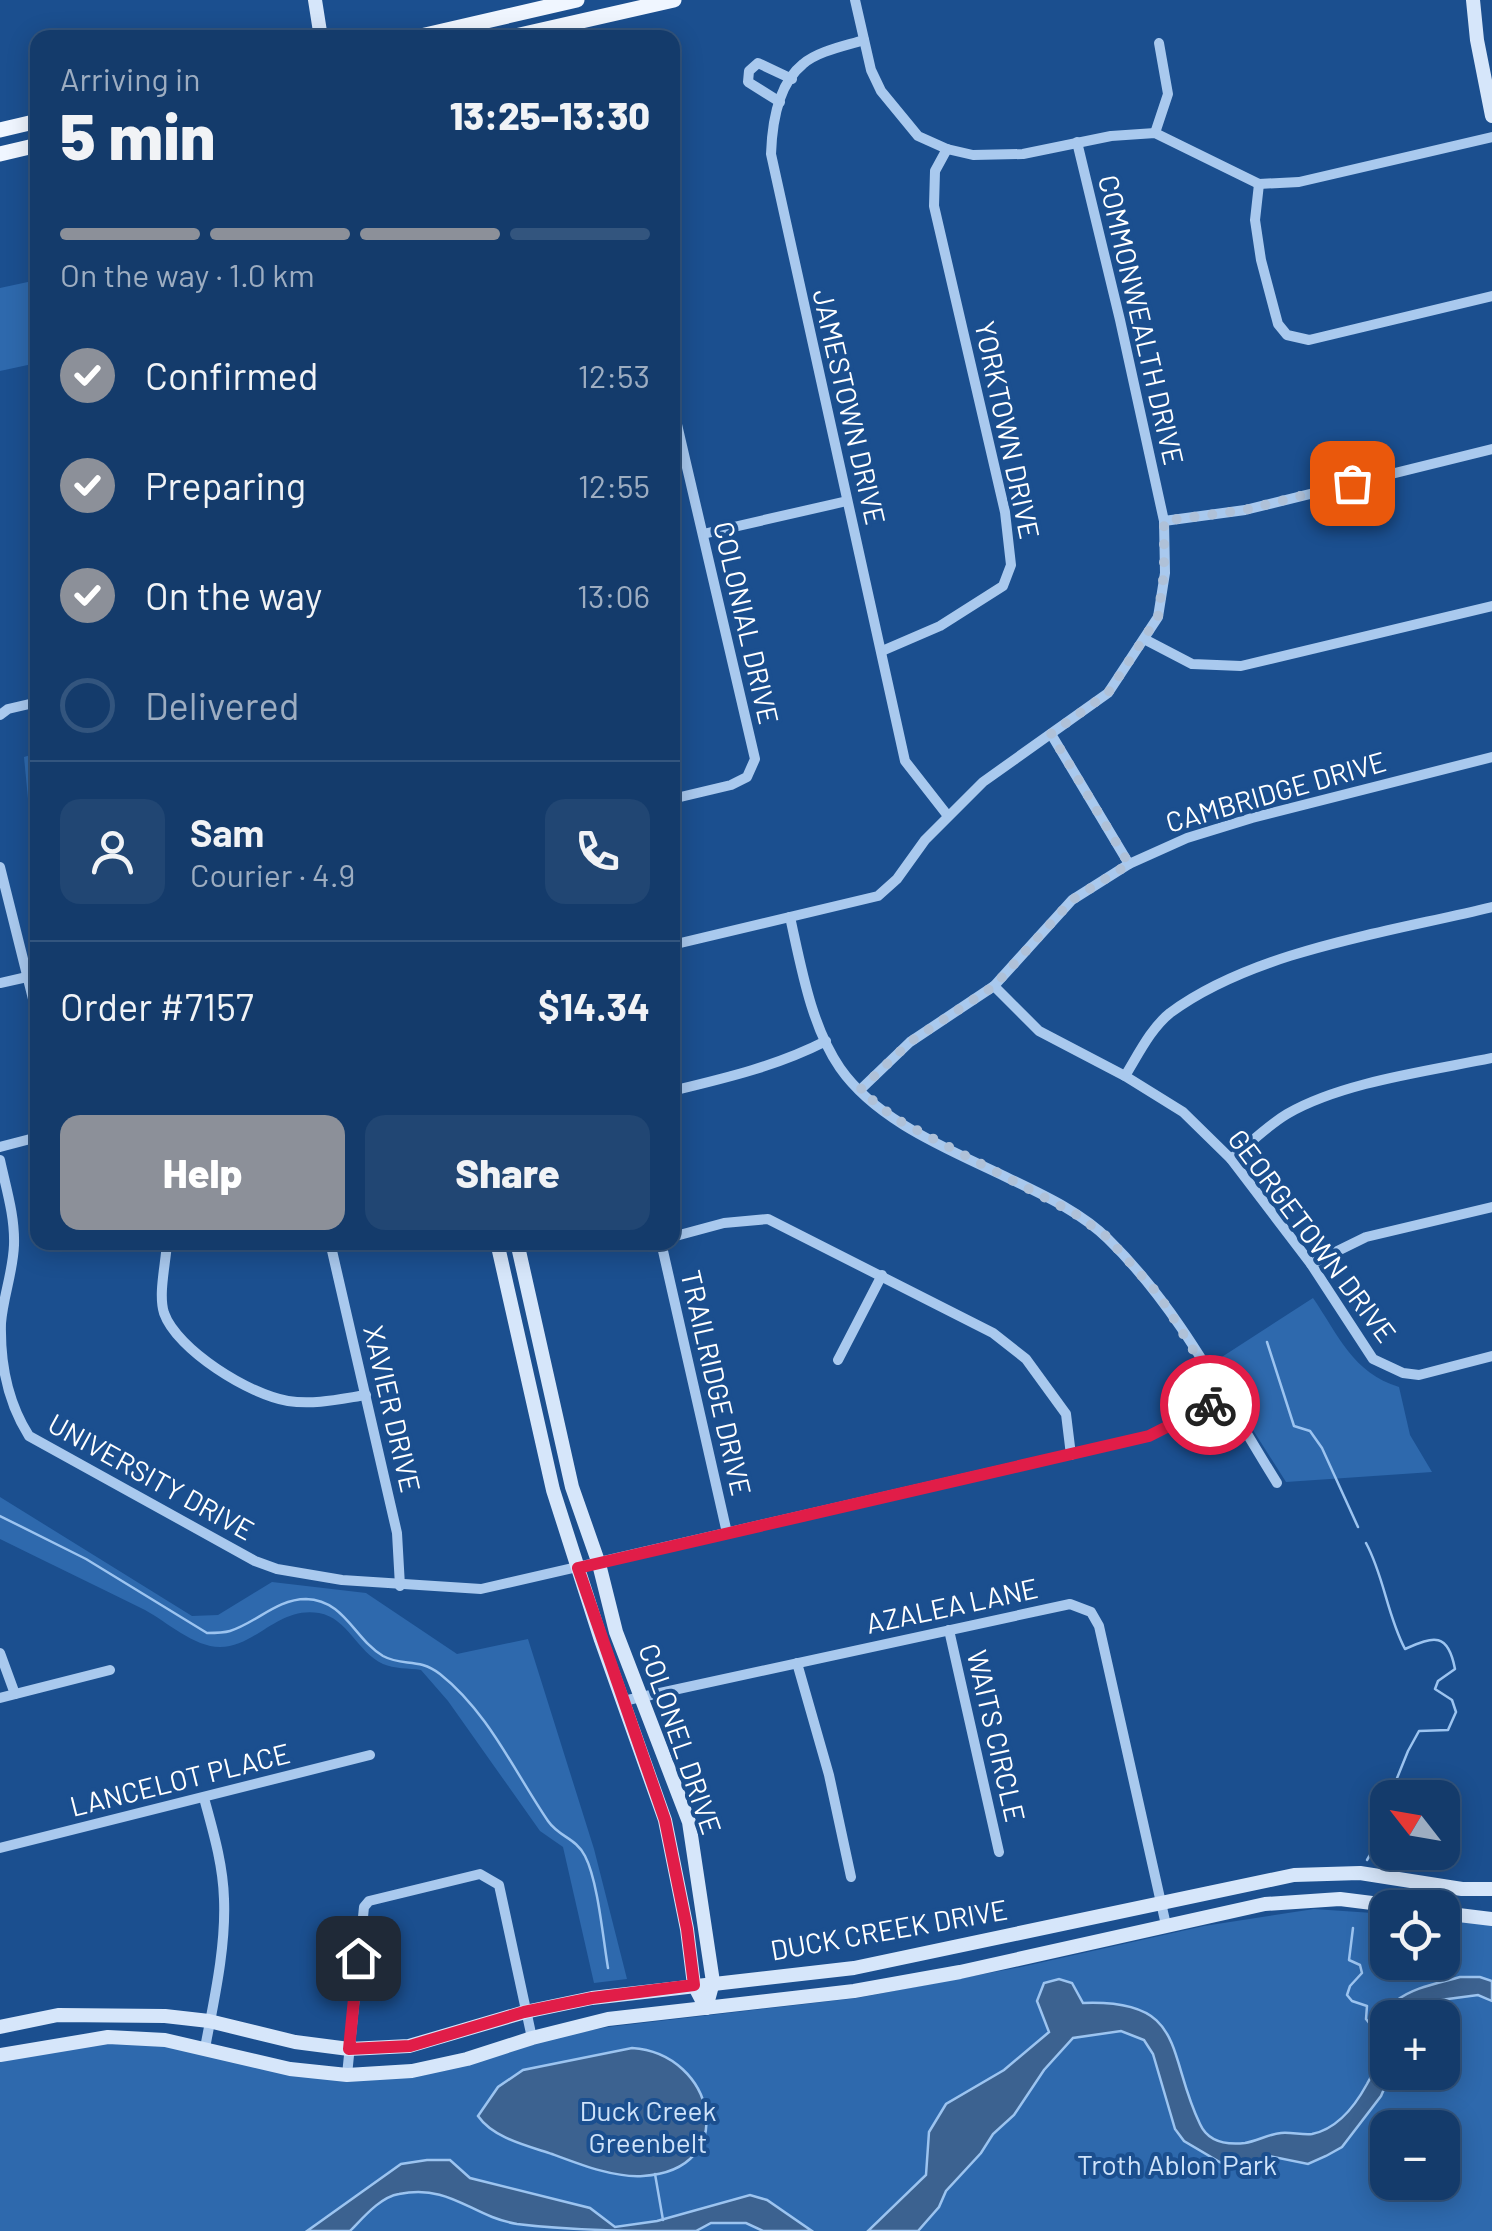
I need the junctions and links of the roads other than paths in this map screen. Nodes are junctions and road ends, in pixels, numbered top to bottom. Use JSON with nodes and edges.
{"nodes":[{"id":1,"x":315,"y":0,"type":"edge"},
{"id":2,"x":576,"y":0,"type":"edge"},
{"id":3,"x":674,"y":0,"type":"edge"},
{"id":4,"x":855,"y":0,"type":"edge"},
{"id":5,"x":1474,"y":0,"type":"edge"},
{"id":6,"x":616,"y":6,"type":"edge"},
{"id":7,"x":320,"y":30,"type":"edge"},
{"id":8,"x":471,"y":30,"type":"edge"},
{"id":9,"x":535,"y":30,"type":"edge"},
{"id":10,"x":864,"y":40,"type":"junction"},
{"id":11,"x":1159,"y":44,"type":"dead end"},
{"id":12,"x":792,"y":79,"type":"junction"},
{"id":13,"x":780,"y":102,"type":"junction"},
{"id":14,"x":1492,"y":116,"type":"edge"},
{"id":15,"x":30,"y":123,"type":"edge"},
{"id":16,"x":0,"y":130,"type":"edge"},
{"id":17,"x":1155,"y":133,"type":"junction"},
{"id":18,"x":1492,"y":137,"type":"edge"},
{"id":19,"x":1076,"y":142,"type":"junction"},
{"id":20,"x":30,"y":148,"type":"edge"},
{"id":21,"x":947,"y":149,"type":"junction"},
{"id":22,"x":0,"y":154,"type":"edge"},
{"id":23,"x":1260,"y":184,"type":"junction"},
{"id":24,"x":1492,"y":296,"type":"edge"},
{"id":25,"x":680,"y":436,"type":"edge"},
{"id":26,"x":1492,"y":449,"type":"edge"},
{"id":27,"x":848,"y":501,"type":"junction"},
{"id":28,"x":1164,"y":521,"type":"junction"},
{"id":29,"x":703,"y":534,"type":"junction"},
{"id":30,"x":1492,"y":606,"type":"edge"},
{"id":31,"x":1146,"y":640,"type":"junction"},
{"id":32,"x":882,"y":651,"type":"junction"},
{"id":33,"x":30,"y":704,"type":"edge"},
{"id":34,"x":0,"y":714,"type":"edge"},
{"id":35,"x":1051,"y":734,"type":"junction"},
{"id":36,"x":1492,"y":757,"type":"edge"},
{"id":37,"x":680,"y":797,"type":"edge"},
{"id":38,"x":948,"y":816,"type":"junction"},
{"id":39,"x":1129,"y":864,"type":"junction"},
{"id":40,"x":0,"y":866,"type":"edge"},
{"id":41,"x":1492,"y":907,"type":"edge"},
{"id":42,"x":790,"y":917,"type":"junction"},
{"id":43,"x":680,"y":944,"type":"edge"},
{"id":44,"x":28,"y":977,"type":"junction"},
{"id":45,"x":0,"y":983,"type":"edge"},
{"id":46,"x":30,"y":986,"type":"edge"},
{"id":47,"x":994,"y":986,"type":"junction"},
{"id":48,"x":826,"y":1041,"type":"junction"},
{"id":49,"x":1492,"y":1058,"type":"edge"},
{"id":50,"x":1125,"y":1076,"type":"junction"},
{"id":51,"x":680,"y":1089,"type":"edge"},
{"id":52,"x":860,"y":1090,"type":"junction"},
{"id":53,"x":30,"y":1139,"type":"edge"},
{"id":54,"x":0,"y":1147,"type":"edge"},
{"id":55,"x":1231,"y":1159,"type":"junction"},
{"id":56,"x":0,"y":1160,"type":"edge"},
{"id":57,"x":1492,"y":1206,"type":"edge"},
{"id":58,"x":680,"y":1236,"type":"edge"},
{"id":59,"x":166,"y":1250,"type":"edge"},
{"id":60,"x":332,"y":1250,"type":"edge"},
{"id":61,"x":499,"y":1250,"type":"edge"},
{"id":62,"x":519,"y":1250,"type":"edge"},
{"id":63,"x":663,"y":1250,"type":"edge"},
{"id":64,"x":1311,"y":1264,"type":"junction"},
{"id":65,"x":882,"y":1275,"type":"junction"},
{"id":66,"x":1492,"y":1356,"type":"edge"},
{"id":67,"x":838,"y":1360,"type":"dead end"},
{"id":68,"x":366,"y":1395,"type":"junction"},
{"id":69,"x":1223,"y":1398,"type":"junction"},
{"id":70,"x":1071,"y":1456,"type":"junction"},
{"id":71,"x":1277,"y":1483,"type":"dead end"},
{"id":72,"x":727,"y":1533,"type":"junction"},
{"id":73,"x":599,"y":1564,"type":"junction"},
{"id":74,"x":578,"y":1568,"type":"junction"},
{"id":75,"x":400,"y":1586,"type":"junction"},
{"id":76,"x":949,"y":1630,"type":"junction"},
{"id":77,"x":0,"y":1653,"type":"edge"},
{"id":78,"x":797,"y":1663,"type":"junction"},
{"id":79,"x":110,"y":1670,"type":"dead end"},
{"id":80,"x":15,"y":1694,"type":"junction"},
{"id":81,"x":642,"y":1696,"type":"junction"},
{"id":82,"x":0,"y":1698,"type":"edge"},
{"id":83,"x":623,"y":1701,"type":"junction"},
{"id":84,"x":370,"y":1754,"type":"dead end"},
{"id":85,"x":204,"y":1798,"type":"junction"},
{"id":86,"x":0,"y":1848,"type":"edge"},
{"id":87,"x":999,"y":1852,"type":"dead end"},
{"id":88,"x":850,"y":1877,"type":"dead end"},
{"id":89,"x":1492,"y":1888,"type":"edge"},
{"id":90,"x":1161,"y":1902,"type":"junction"},
{"id":91,"x":1370,"y":1903,"type":"edge"},
{"id":92,"x":1460,"y":1915,"type":"edge"},
{"id":93,"x":1492,"y":1918,"type":"edge"},
{"id":94,"x":1166,"y":1925,"type":"junction"},
{"id":95,"x":713,"y":1982,"type":"junction"},
{"id":96,"x":694,"y":1985,"type":"junction"},
{"id":97,"x":706,"y":2008,"type":"junction"},
{"id":98,"x":524,"y":2012,"type":"junction"},
{"id":99,"x":209,"y":2021,"type":"junction"},
{"id":100,"x":0,"y":2028,"type":"edge"},
{"id":101,"x":532,"y":2038,"type":"junction"},
{"id":102,"x":204,"y":2048,"type":"junction"},
{"id":103,"x":349,"y":2049,"type":"junction"},
{"id":104,"x":0,"y":2055,"type":"edge"},
{"id":105,"x":347,"y":2074,"type":"junction"}],
"edges":[{"from":1,"to":7,"type":"main road"},
{"from":2,"to":8,"type":"main road"},
{"from":3,"to":6,"type":"main road"},
{"from":4,"to":10,"type":"street"},
{"from":5,"to":14,"type":"main road"},
{"from":6,"to":9,"type":"main road"},
{"from":10,"to":12,"type":"street","name":"JAMESTOWN DRIVE"},
{"from":10,"to":21,"type":"street"},
{"from":11,"to":17,"type":"street"},
{"from":12,"to":13,"type":"street","name":"JAMESTOWN DRIVE"},
{"from":12,"to":13,"type":"street"},
{"from":13,"to":27,"type":"street","name":"JAMESTOWN DRIVE"},
{"from":15,"to":16,"type":"main road"},
{"from":17,"to":19,"type":"street"},
{"from":17,"to":23,"type":"street"},
{"from":18,"to":23,"type":"street"},
{"from":19,"to":21,"type":"street"},
{"from":19,"to":28,"type":"street","name":"COMMONWEALTH DRIVE"},
{"from":20,"to":22,"type":"main road"},
{"from":21,"to":32,"type":"street","name":"YORKTOWN DRIVE"},
{"from":23,"to":24,"type":"street"},
{"from":25,"to":29,"type":"street","name":"COLONIAL DRIVE"},
{"from":26,"to":28,"type":"street"},
{"from":27,"to":29,"type":"street"},
{"from":27,"to":32,"type":"street","name":"JAMESTOWN DRIVE"},
{"from":28,"to":31,"type":"street","name":"COMMONWEALTH DRIVE"},
{"from":29,"to":37,"type":"street","name":"COLONIAL DRIVE"},
{"from":30,"to":31,"type":"street"},
{"from":31,"to":35,"type":"street","name":"COMMONWEALTH DRIVE"},
{"from":32,"to":38,"type":"street","name":"JAMESTOWN DRIVE"},
{"from":33,"to":34,"type":"street"},
{"from":35,"to":38,"type":"street","name":"COMMONWEALTH DRIVE"},
{"from":35,"to":39,"type":"street"},
{"from":36,"to":39,"type":"street","name":"CAMBRIDGE DRIVE"},
{"from":38,"to":42,"type":"street","name":"COMMONWEALTH DRIVE"},
{"from":39,"to":47,"type":"street","name":"CAMBRIDGE DRIVE"},
{"from":40,"to":44,"type":"street"},
{"from":41,"to":50,"type":"street"},
{"from":42,"to":43,"type":"street","name":"COMMONWEALTH DRIVE"},
{"from":42,"to":48,"type":"street"},
{"from":44,"to":45,"type":"street"},
{"from":44,"to":46,"type":"street"},
{"from":47,"to":50,"type":"street","name":"GEORGETOWN DRIVE"},
{"from":47,"to":52,"type":"street","name":"CAMBRIDGE DRIVE"},
{"from":48,"to":51,"type":"street"},
{"from":48,"to":52,"type":"street"},
{"from":49,"to":55,"type":"street"},
{"from":50,"to":55,"type":"street","name":"GEORGETOWN DRIVE"},
{"from":52,"to":69,"type":"street"},
{"from":53,"to":54,"type":"street"},
{"from":55,"to":64,"type":"street","name":"GEORGETOWN DRIVE"},
{"from":56,"to":75,"type":"street","name":"UNIVERSITY DRIVE"},
{"from":57,"to":64,"type":"street"},
{"from":58,"to":65,"type":"street"},
{"from":59,"to":68,"type":"street"},
{"from":60,"to":68,"type":"street","name":"XAVIER DRIVE"},
{"from":61,"to":74,"type":"main road","name":"COLONEL DRIVE"},
{"from":62,"to":73,"type":"main road","name":"COLONEL DRIVE"},
{"from":63,"to":72,"type":"street","name":"TRAILRIDGE DRIVE"},
{"from":64,"to":66,"type":"street","name":"GEORGETOWN DRIVE"},
{"from":65,"to":67,"type":"street"},
{"from":65,"to":70,"type":"street"},
{"from":68,"to":75,"type":"street","name":"XAVIER DRIVE"},
{"from":69,"to":70,"type":"street","name":"UNIVERSITY DRIVE"},
{"from":69,"to":71,"type":"street"},
{"from":70,"to":72,"type":"street","name":"UNIVERSITY DRIVE"},
{"from":72,"to":73,"type":"street","name":"UNIVERSITY DRIVE"},
{"from":73,"to":74,"type":"street","name":"UNIVERSITY DRIVE"},
{"from":73,"to":81,"type":"main road","name":"COLONEL DRIVE"},
{"from":74,"to":75,"type":"street","name":"UNIVERSITY DRIVE"},
{"from":74,"to":83,"type":"main road","name":"COLONEL DRIVE"},
{"from":76,"to":78,"type":"street","name":"AZALEA LANE"},
{"from":76,"to":87,"type":"street","name":"WAITS CIRCLE"},
{"from":76,"to":90,"type":"street","name":"AZALEA LANE"},
{"from":77,"to":80,"type":"street"},
{"from":78,"to":81,"type":"street","name":"AZALEA LANE"},
{"from":78,"to":88,"type":"street"},
{"from":79,"to":80,"type":"street"},
{"from":80,"to":82,"type":"street"},
{"from":81,"to":83,"type":"street","name":"AZALEA LANE"},
{"from":81,"to":95,"type":"main road","name":"COLONEL DRIVE"},
{"from":83,"to":96,"type":"main road","name":"COLONEL DRIVE"},
{"from":84,"to":85,"type":"street","name":"LANCELOT PLACE"},
{"from":85,"to":86,"type":"street","name":"LANCELOT PLACE"},
{"from":85,"to":99,"type":"street"},
{"from":89,"to":90,"type":"main road","name":"DUCK CREEK DRIVE"},
{"from":90,"to":94,"type":"street","name":"AZALEA LANE"},
{"from":90,"to":95,"type":"main road","name":"DUCK CREEK DRIVE"},
{"from":91,"to":94,"type":"main road","name":"DUCK CREEK DRIVE"},
{"from":92,"to":93,"type":"main road"},
{"from":94,"to":97,"type":"main road","name":"DUCK CREEK DRIVE"},
{"from":95,"to":96,"type":"main road","name":"DUCK CREEK DRIVE"},
{"from":95,"to":97,"type":"main road","name":"COLONEL DRIVE"},
{"from":96,"to":97,"type":"main road","name":"COLONEL DRIVE"},
{"from":96,"to":98,"type":"main road","name":"DUCK CREEK DRIVE"},
{"from":97,"to":101,"type":"main road","name":"DUCK CREEK DRIVE"},
{"from":98,"to":101,"type":"street"},
{"from":98,"to":103,"type":"main road","name":"DUCK CREEK DRIVE"},
{"from":98,"to":103,"type":"street"},
{"from":99,"to":100,"type":"main road","name":"DUCK CREEK DRIVE"},
{"from":99,"to":102,"type":"street"},
{"from":99,"to":103,"type":"main road","name":"DUCK CREEK DRIVE"},
{"from":101,"to":105,"type":"main road","name":"DUCK CREEK DRIVE"},
{"from":102,"to":104,"type":"main road","name":"DUCK CREEK DRIVE"},
{"from":102,"to":105,"type":"main road","name":"DUCK CREEK DRIVE"},
{"from":103,"to":105,"type":"street"}]}
